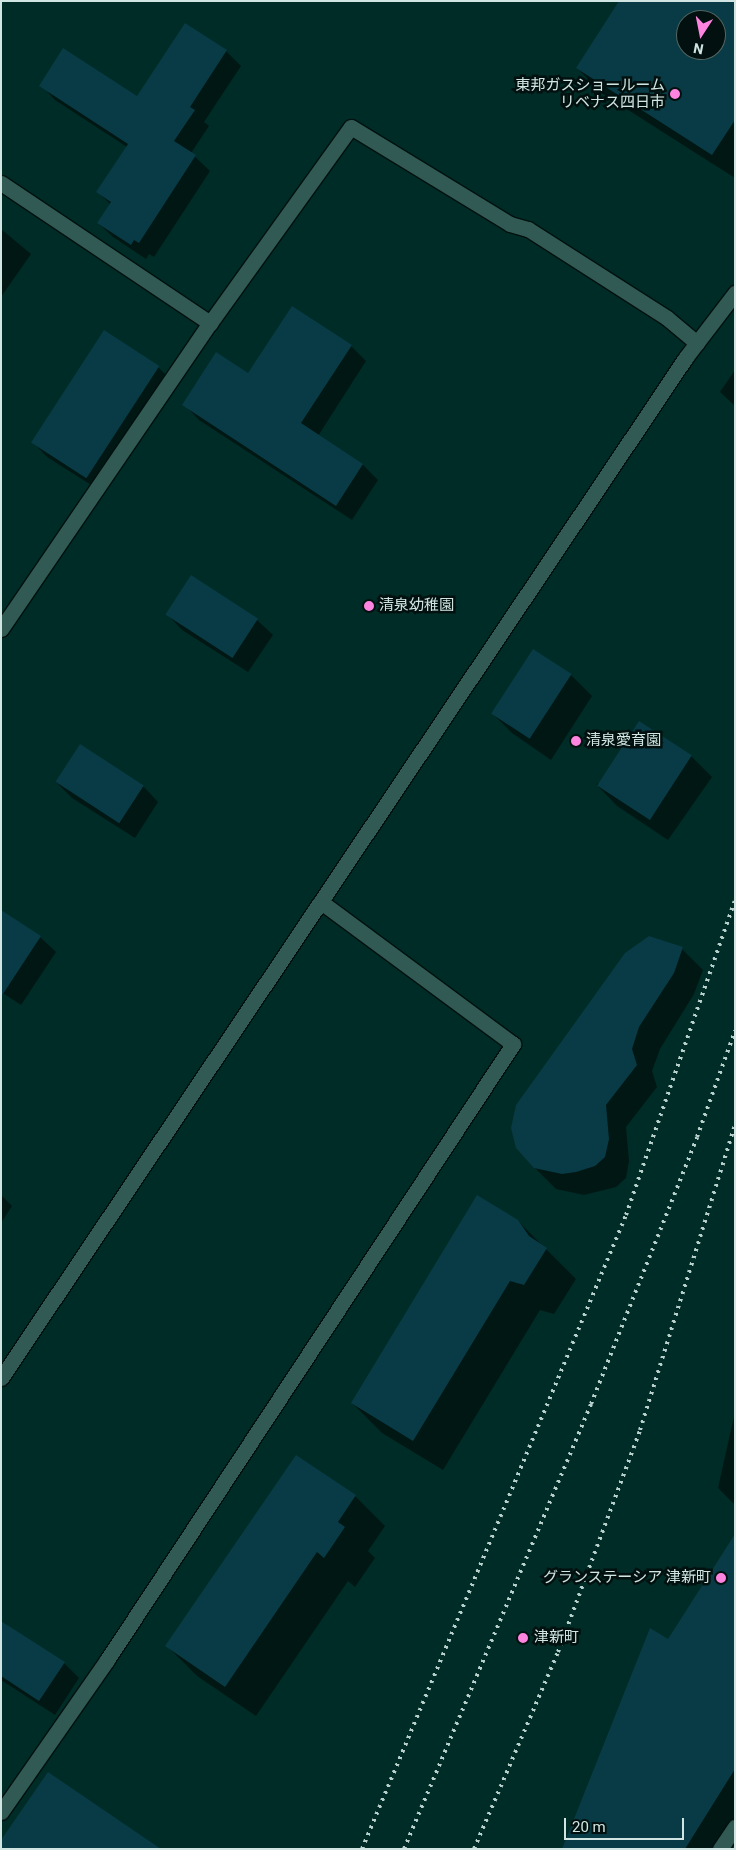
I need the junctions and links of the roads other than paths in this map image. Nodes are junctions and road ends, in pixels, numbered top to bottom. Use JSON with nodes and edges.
{"nodes":[{"id":1,"x":1,"y":183,"type":"edge"},
{"id":2,"x":735,"y":293,"type":"edge"},
{"id":3,"x":210,"y":323,"type":"junction"},
{"id":4,"x":697,"y":343,"type":"junction"},
{"id":5,"x":1,"y":630,"type":"edge"},
{"id":6,"x":321,"y":902,"type":"junction"},
{"id":7,"x":1,"y":1378,"type":"edge"},
{"id":8,"x":1,"y":1812,"type":"edge"},
{"id":9,"x":735,"y":1827,"type":"edge"},
{"id":10,"x":720,"y":1849,"type":"edge"}],
"edges":[{"from":1,"to":3,"type":"street"},
{"from":2,"to":4,"type":"street"},
{"from":3,"to":4,"type":"street"},
{"from":3,"to":5,"type":"street"},
{"from":4,"to":6,"type":"street"},
{"from":6,"to":7,"type":"street"},
{"from":6,"to":8,"type":"street"},
{"from":9,"to":10,"type":"street"}]}
